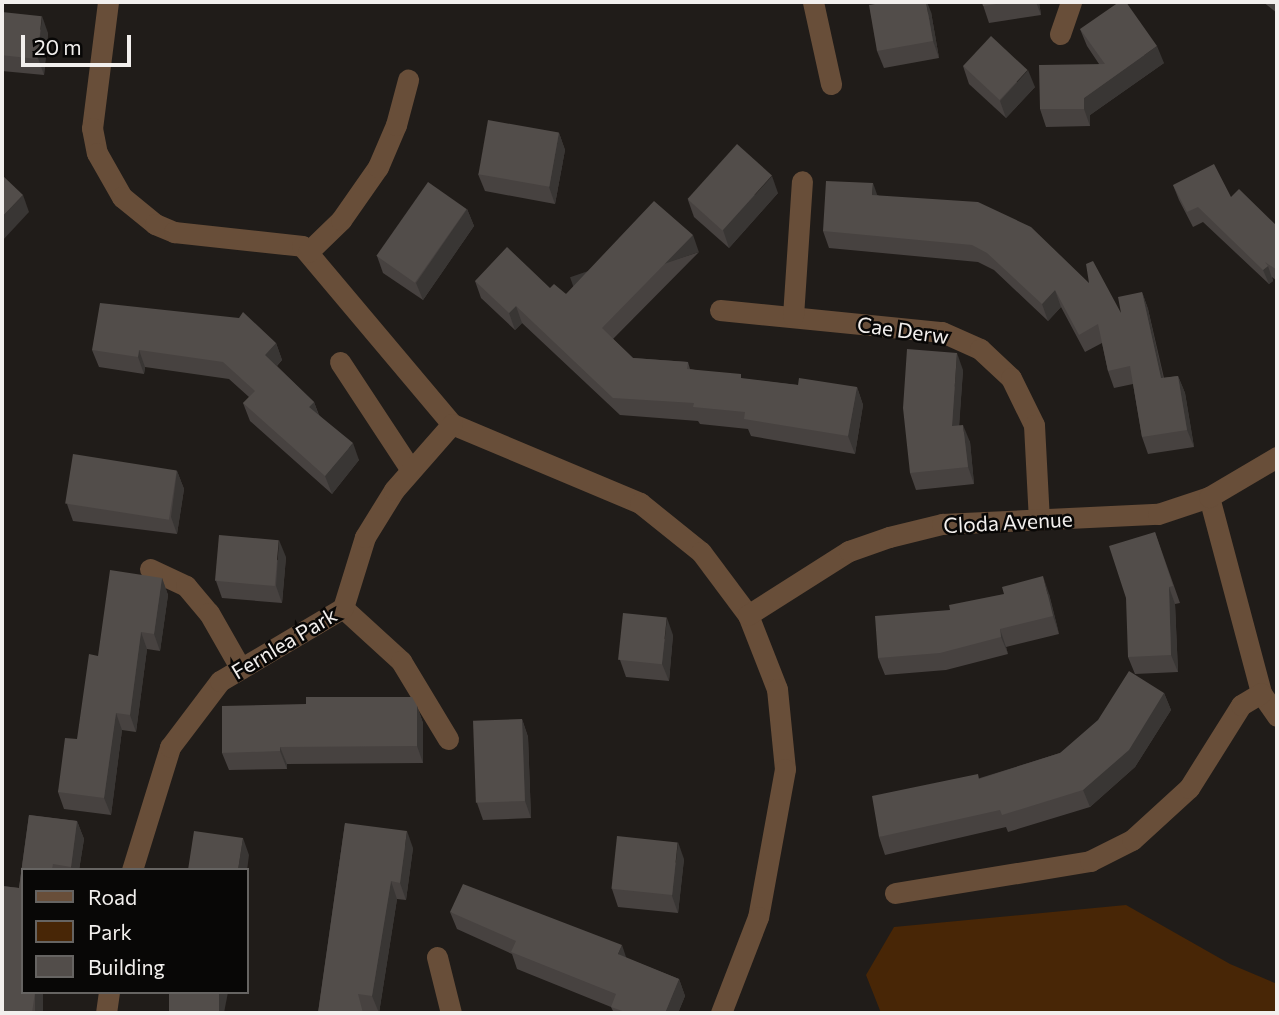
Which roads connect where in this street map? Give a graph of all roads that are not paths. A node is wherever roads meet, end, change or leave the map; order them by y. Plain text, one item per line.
1 (107, 2) edge
2 (813, 2) edge
3 (1071, 2) edge
4 (1060, 34) dead end
5 (408, 80) dead end
6 (831, 84) dead end
7 (802, 181) dead end
8 (308, 252) junction
9 (720, 310) dead end
10 (793, 316) junction
11 (341, 362) dead end
12 (452, 424) junction
13 (1277, 457) edge
14 (411, 470) junction
15 (1209, 497) junction
16 (1039, 519) junction
17 (150, 569) dead end
18 (343, 608) junction
19 (748, 615) junction
20 (241, 669) junction
21 (1261, 693) junction
22 (1277, 716) edge
23 (448, 739) dead end
24 (133, 868) edge
25 (895, 893) dead end
26 (437, 957) dead end
27 (109, 994) edge
28 (106, 1013) edge
29 (451, 1013) edge
30 (721, 1013) edge

1 - 8 street
2 - 6 street
3 - 4 street
5 - 8 street
7 - 10 street
8 - 12 street
9 - 10 street, Cae Derw
10 - 16 street, Cae Derw
11 - 14 street
12 - 14 street, Fernlea Park
12 - 19 street
13 - 15 street, Cloda Avenue
14 - 18 street, Fernlea Park
15 - 16 street, Cloda Avenue
15 - 21 street
16 - 19 street, Cloda Avenue
17 - 20 street
18 - 20 street, Fernlea Park
18 - 23 street
19 - 30 street
20 - 24 street, Fernlea Park
21 - 22 street
21 - 25 street
26 - 29 street
27 - 28 street

